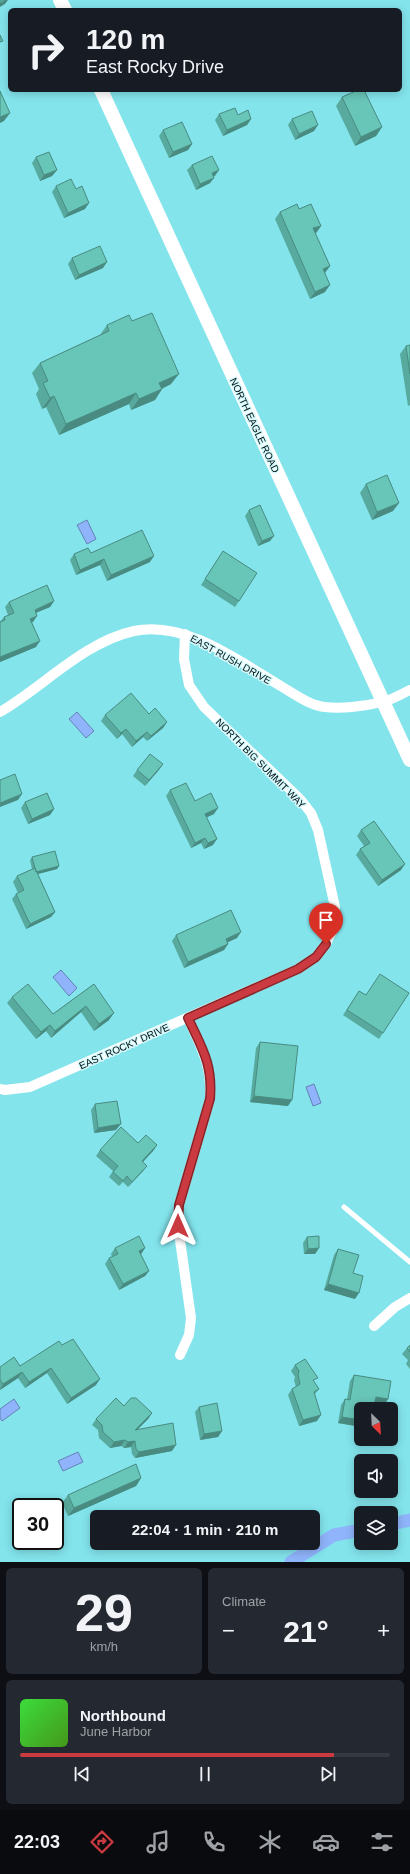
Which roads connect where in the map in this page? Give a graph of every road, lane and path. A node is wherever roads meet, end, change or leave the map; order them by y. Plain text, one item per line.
1 (102, 92) edge
2 (185, 634) junction
3 (410, 690) edge
4 (383, 702) junction
5 (0, 712) edge
6 (410, 760) edge
7 (326, 944) joint
8 (188, 1018) junction
9 (0, 1088) edge
10 (344, 1208) dead end
11 (410, 1262) edge
12 (410, 1298) edge
13 (374, 1326) dead end
14 (180, 1355) dead end

1 - 4 main road, NORTH EAGLE ROAD
2 - 4 street, EAST RUSH DRIVE
2 - 5 street, EAST RUSH DRIVE
2 - 7 street, NORTH BIG SUMMIT WAY
3 - 4 street, EAST RUSH DRIVE
4 - 6 main road, NORTH EAGLE ROAD
7 - 8 street, EAST ROCKY DRIVE
8 - 9 street, EAST ROCKY DRIVE
8 - 14 street
10 - 11 lane
12 - 13 street

